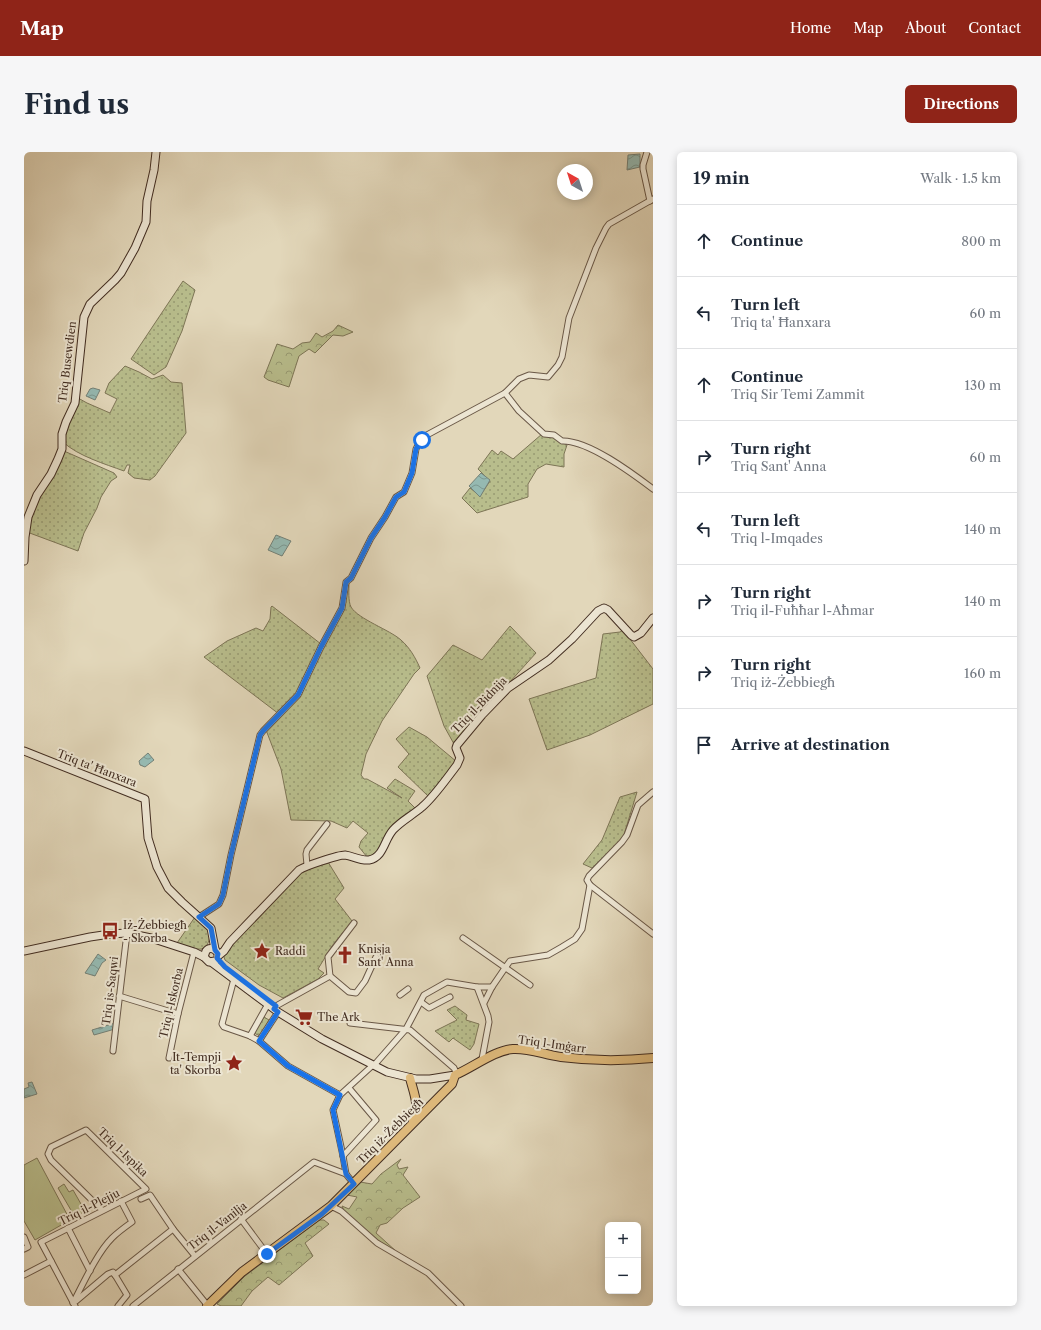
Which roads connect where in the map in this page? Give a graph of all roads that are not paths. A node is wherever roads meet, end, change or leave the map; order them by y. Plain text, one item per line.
1 (156, 152) edge
2 (647, 152) edge
3 (651, 200) edge
4 (505, 393) junction
5 (653, 489) edge
6 (24, 561) edge
7 (653, 618) edge
8 (24, 751) edge
9 (653, 792) edge
10 (328, 824) dead end
11 (308, 865) junction
12 (590, 885) junction
13 (199, 917) junction
14 (354, 923) dead end
15 (127, 933) junction
16 (653, 934) edge
17 (463, 938) dead end
18 (24, 951) edge
19 (194, 952) junction
20 (212, 954) junction
21 (376, 957) dead end
22 (505, 968) junction
23 (330, 976) junction
24 (234, 979) junction
25 (530, 985) dead end
26 (492, 986) junction
27 (477, 987) junction
28 (408, 988) dead end
29 (400, 995) dead end
30 (119, 996) junction
31 (450, 997) dead end
32 (421, 1002) junction
33 (484, 1003) junction
34 (268, 1004) junction
35 (276, 1009) junction
36 (178, 1014) junction
37 (350, 1024) dead end
38 (406, 1029) junction
39 (250, 1036) junction
40 (259, 1041) junction
41 (113, 1051) dead end
42 (653, 1054) edge
43 (169, 1058) dead end
44 (482, 1058) junction
45 (653, 1058) edge
46 (374, 1064) junction
47 (455, 1074) junction
48 (410, 1078) junction
49 (349, 1088) junction
50 (340, 1095) junction
51 (417, 1104) junction
52 (428, 1108) junction
53 (412, 1123) junction
54 (343, 1156) junction
55 (346, 1174) junction
56 (354, 1184) junction
57 (146, 1189) joint
58 (141, 1199) dead end
59 (121, 1201) junction
60 (331, 1206) junction
61 (102, 1210) junction
62 (241, 1219) junction
63 (68, 1228) junction
64 (173, 1229) junction
65 (24, 1237) edge
66 (26, 1248) edge
67 (267, 1254) junction
68 (195, 1256) junction
69 (51, 1261) junction
70 (178, 1270) junction
71 (90, 1271) junction
72 (24, 1275) edge
73 (115, 1275) junction
74 (74, 1304) edge
75 (118, 1306) edge
76 (133, 1306) edge
77 (208, 1306) edge
78 (461, 1306) edge

1 - 6 street, Triq Busewdien
2 - 3 street
3 - 4 street
4 - 5 street
4 - 13 street
7 - 11 street, Triq il-Bidnija
8 - 13 street, Triq ta' Ħanxara
9 - 12 street
10 - 11 street
11 - 20 street, Triq il-Bidnija
12 - 16 street
12 - 22 street
13 - 20 street, Triq ta' Ħanxara
14 - 23 street
15 - 18 street
15 - 19 street
15 - 30 street, Triq is-Saqwi
17 - 22 street
19 - 20 street
19 - 36 street, Triq l-Iskorba
20 - 24 street
20 - 35 street
21 - 23 street
22 - 25 street
22 - 26 street
23 - 35 street
24 - 34 street
24 - 39 street
26 - 27 street
26 - 33 street
27 - 32 street
27 - 33 street
28 - 29 street
30 - 36 street
30 - 41 street, Triq is-Saqwi
31 - 32 street
32 - 38 street
33 - 44 street
34 - 35 street
34 - 39 street
35 - 40 street
35 - 46 street
36 - 43 street, Triq l-Iskorba
37 - 38 street
38 - 46 street
38 - 47 street
39 - 40 street
40 - 50 street
42 - 44 main road, Triq l-Imġarr
44 - 47 main road, Triq l-Imġarr
45 - 47 main road, Triq l-Imġarr
46 - 47 street
46 - 48 street
46 - 49 street
47 - 48 street
47 - 52 main road, Triq iż-Żebbiegħ
48 - 51 main road
49 - 50 street
49 - 54 street
50 - 54 street
51 - 52 main road
51 - 53 main road
52 - 53 main road, Triq iż-Żebbiegħ
53 - 56 main road, Triq iż-Żebbiegħ
54 - 55 street
55 - 56 street
55 - 62 street, Triq il-Vanilja
56 - 60 main road, Triq iż-Żebbiegħ
57 - 59 street, Triq il-Plejju
57 - 61 street, Triq l-Ispika
58 - 64 street
59 - 61 street, Triq il-Plejju
59 - 71 street
60 - 67 main road, Triq iż-Żebbiegħ
60 - 78 street
61 - 63 street, Triq il-Plejju
62 - 67 street
62 - 68 street, Triq il-Vanilja
63 - 69 street, Triq il-Plejju
63 - 71 street
64 - 68 street
64 - 73 street
65 - 66 street
67 - 77 main road, Triq iż-Żebbiegħ
68 - 70 street, Triq il-Vanilja
69 - 72 street
69 - 74 street
70 - 76 street, Triq il-Vanilja
70 - 77 street
71 - 74 street
73 - 74 street
73 - 75 street

